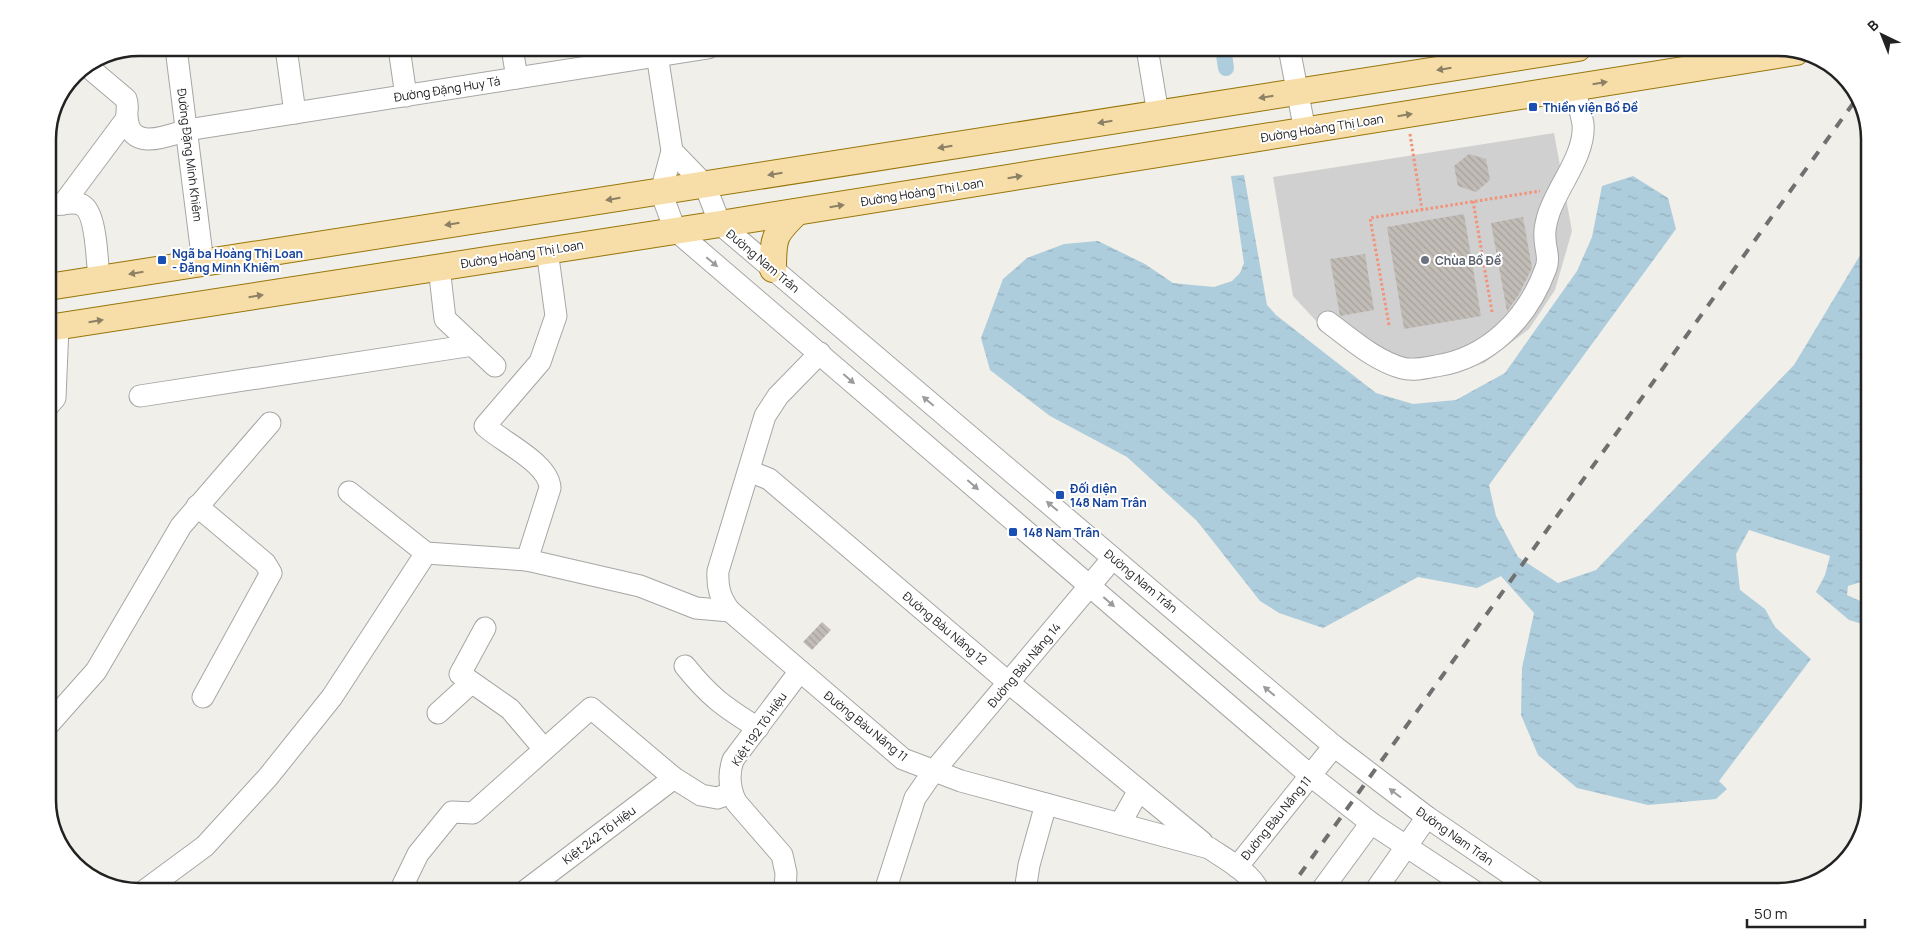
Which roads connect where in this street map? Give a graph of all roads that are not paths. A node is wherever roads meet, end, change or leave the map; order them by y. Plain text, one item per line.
1 (177, 56) edge
2 (287, 56) edge
3 (400, 56) edge
4 (513, 56) edge
5 (634, 56) edge
6 (657, 56) edge
7 (1148, 56) edge
8 (1290, 56) edge
9 (1527, 56) edge
10 (1771, 56) edge
11 (92, 71) edge
12 (516, 78) junction
13 (1574, 87) junction
14 (1297, 92) junction
15 (406, 96) junction
16 (295, 113) junction
17 (1158, 114) junction
18 (127, 118) junction
19 (187, 130) junction
20 (1305, 130) junction
21 (672, 151) junction
22 (705, 185) junction
23 (661, 192) junction
24 (56, 204) edge
25 (56, 205) edge
26 (797, 212) junction
27 (720, 224) junction
28 (675, 230) junction
29 (546, 250) junction
30 (203, 263) junction
31 (439, 267) junction
32 (773, 270) junction
33 (100, 279) junction
34 (56, 286) edge
35 (1328, 322) dead end
36 (56, 327) edge
37 (473, 345) junction
38 (820, 353) junction
39 (495, 366) dead end
40 (140, 396) dead end
41 (270, 423) dead end
42 (749, 471) junction
43 (350, 492) dead end
44 (197, 506) junction
45 (426, 553) junction
46 (1113, 558) junction
47 (527, 560) junction
48 (1090, 585) junction
49 (730, 611) junction
50 (486, 628) dead end
51 (685, 666) dead end
52 (800, 671) junction
53 (471, 683) junction
54 (1009, 683) junction
55 (203, 697) dead end
56 (438, 713) dead end
57 (56, 716) edge
58 (758, 728) junction
59 (1334, 746) junction
60 (544, 748) junction
61 (933, 772) junction
62 (1311, 776) junction
63 (674, 778) junction
64 (1139, 790) junction
65 (732, 793) junction
66 (1046, 804) junction
67 (1427, 817) junction
68 (1371, 823) junction
69 (1120, 824) junction
70 (1407, 846) junction
71 (1209, 848) junction
72 (1237, 867) junction
73 (156, 883) edge
74 (404, 883) edge
75 (536, 883) edge
76 (785, 883) edge
77 (888, 883) edge
78 (1026, 883) edge
79 (1255, 883) edge
80 (1328, 883) edge
81 (1381, 883) edge
82 (1461, 883) edge
83 (1523, 883) edge

1 - 19 street, Đường Đặng Minh Khiêm
2 - 16 street
3 - 15 street
4 - 12 street
5 - 12 street, Đường Đặng Huy Tá
6 - 21 street
7 - 17 street
8 - 14 street
9 -> 14 main road
13 -> 10 main road, Đường Hoàng Thị Loan
11 - 18 street
12 - 15 street, Đường Đặng Huy Tá
20 -> 13 main road, Đường Hoàng Thị Loan
13 - 35 street
14 -> 17 main road
14 - 20 street
15 - 16 street, Đường Đặng Huy Tá
16 - 19 street, Đường Đặng Huy Tá
17 -> 22 main road
18 - 19 street, Đường Đặng Huy Tá
18 - 24 street
19 - 30 street, Đường Đặng Minh Khiêm
26 -> 20 main road, Đường Hoàng Thị Loan
21 - 22 street, Đường Nam Trân
21 - 23 street
22 - 23 main road
22 - 27 street, Đường Nam Trân
23 - 28 street
23 -> 30 main road
25 - 33 street
26 - 27 main road, Đường Hoàng Thị Loan
26 - 32 main road
27 - 28 main road, Đường Hoàng Thị Loan
27 - 32 street, Đường Nam Trân
28 - 29 main road, Đường Hoàng Thị Loan
28 -> 38 street
29 - 31 main road, Đường Hoàng Thị Loan
29 - 47 street
30 -> 33 main road
36 -> 31 main road, Đường Hoàng Thị Loan
31 - 37 street
46 -> 32 street, Đường Nam Trân
33 - 34 main road
37 - 39 street
37 - 40 street
38 - 42 street, Đường Bàu Năng 11
38 -> 48 street
41 - 44 street
42 - 49 street, Đường Bàu Năng 11
42 - 54 street, Đường Bàu Năng 12
43 - 45 street
44 - 55 street
44 - 57 street
45 - 47 street
45 - 73 street
46 - 48 street, Đường Bàu Năng 14
59 -> 46 street, Đường Nam Trân
47 - 49 street
48 - 54 street, Đường Bàu Năng 14
48 -> 62 street
49 - 52 street, Đường Bàu Năng 11
50 - 53 street
51 - 58 street
52 - 58 street, Kiệt 192 Tô Hiệu
52 - 61 street, Đường Bàu Năng 11
53 - 56 street
53 - 60 street
54 - 61 street, Đường Bàu Năng 14
54 - 64 street, Đường Bàu Năng 12
58 - 65 street, Kiệt 192 Tô Hiệu
59 - 62 street, Đường Bàu Năng 11
67 -> 59 street, Đường Nam Trân
60 - 63 street
60 - 74 street
61 - 66 street, Đường Bàu Năng 11
61 - 77 street, Đường Bàu Năng 14
62 - 68 street
62 - 72 street, Đường Bàu Năng 11
63 - 65 street
63 - 75 street, Kiệt 242 Tô Hiệu
64 - 69 street
64 - 71 street, Đường Bàu Năng 12
65 - 76 street
66 - 69 street, Đường Bàu Năng 11
66 - 78 street
67 - 70 street
67 - 83 street, Đường Nam Trân
68 - 70 street
68 - 80 street
69 - 71 street, Đường Bàu Năng 11
70 - 81 street
70 - 82 street
71 - 72 street, Đường Bàu Năng 11
72 - 79 street

